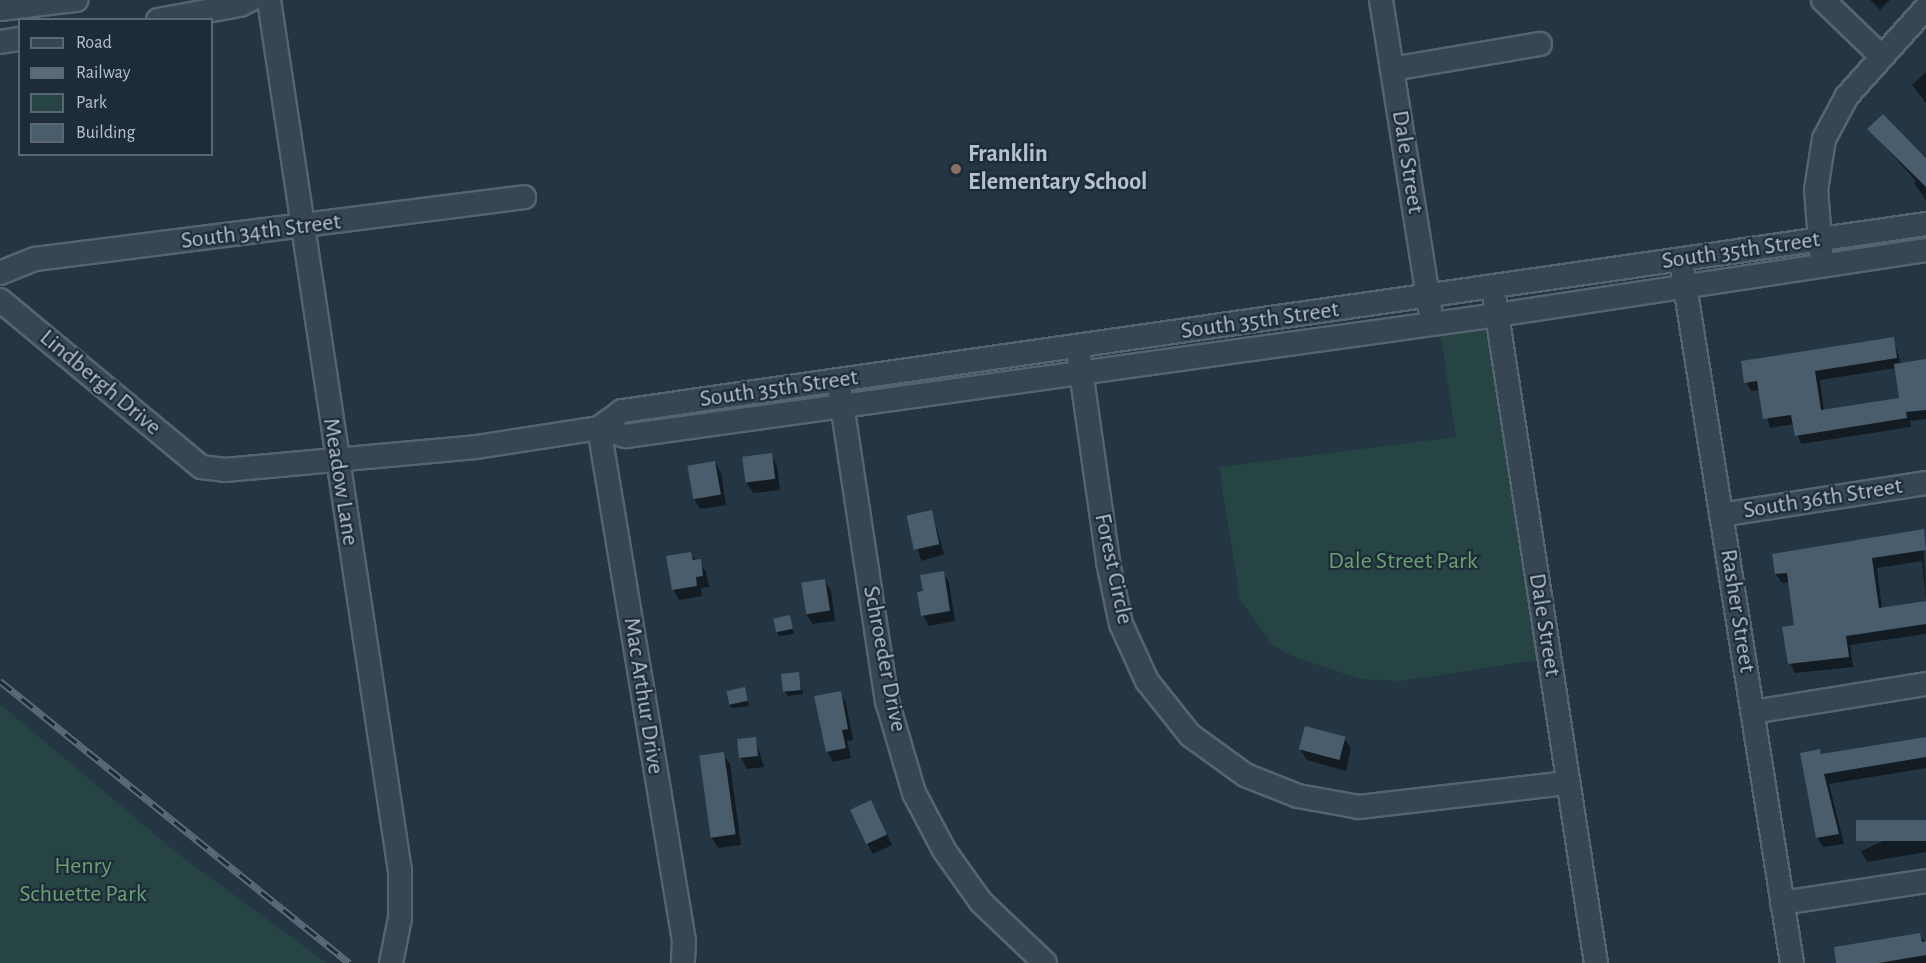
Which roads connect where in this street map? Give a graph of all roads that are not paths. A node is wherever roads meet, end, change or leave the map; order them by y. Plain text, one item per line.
1 (76, 0) edge
2 (250, 0) edge
3 (268, 0) edge
4 (1381, 0) edge
5 (1822, 0) edge
6 (1926, 8) edge
7 (0, 9) edge
8 (169, 18) edge
9 (18, 39) edge
10 (0, 42) edge
11 (1540, 44) dead end
12 (1881, 56) junction
13 (1392, 69) junction
14 (524, 197) dead end
15 (1926, 224) edge
16 (302, 228) junction
17 (1820, 240) junction
18 (1926, 250) edge
19 (1682, 260) junction
20 (1822, 266) junction
21 (0, 273) edge
22 (1684, 286) junction
23 (1493, 287) junction
24 (1428, 297) junction
25 (0, 300) edge
26 (1497, 315) junction
27 (1432, 324) junction
28 (1077, 347) junction
29 (1081, 373) junction
30 (838, 381) junction
31 (843, 406) junction
32 (599, 428) junction
33 (337, 460) junction
34 (201, 467) joint
35 (1926, 483) edge
36 (1721, 515) junction
37 (1926, 684) edge
38 (1753, 712) junction
39 (1569, 783) junction
40 (1926, 881) edge
41 (1782, 903) junction
42 (675, 962) edge
43 (391, 963) edge
44 (1045, 963) edge
45 (1596, 963) edge
46 (1792, 963) edge

1 - 7 street
2 - 8 street
3 - 16 street, Meadow Lane
4 - 13 street, Dale Street
5 - 12 street
6 - 12 street
9 - 10 street
11 - 13 street
12 - 17 street
13 - 24 street, Dale Street
14 - 16 street, South 34th Street
15 - 17 street, South 35th Street
16 - 21 street, South 34th Street
16 - 33 street, Meadow Lane
17 - 19 street, South 35th Street
17 - 20 street
18 - 20 street, South 35th Street
19 - 22 street, Rasher Street
19 - 23 street, South 35th Street
20 - 22 street, South 35th Street
22 - 26 street, South 35th Street
22 - 36 street, Rasher Street
23 - 24 street, South 35th Street
23 - 26 street, Dale Street
24 - 27 street, Dale Street
24 - 28 street, South 35th Street
25 - 34 street, Lindbergh Drive
26 - 27 street, South 35th Street
26 - 39 street, Dale Street
27 - 29 street, South 35th Street
28 - 29 street, Forest Circle
28 - 30 street, South 35th Street
29 - 31 street, South 35th Street
29 - 39 street, Forest Circle
30 - 31 street, Schroeder Drive
30 - 32 street, South 35th Street
31 - 32 street, South 35th Street
31 - 44 street, Schroeder Drive
32 - 33 street, South 35th Street
32 - 42 street, Mac Arthur Drive
33 - 34 street, South 35th Street
33 - 43 street, Meadow Lane
35 - 36 street, South 36th Street
36 - 38 street, Rasher Street
37 - 38 street
38 - 41 street, Rasher Street
39 - 45 street, Dale Street
40 - 41 street
41 - 46 street, Rasher Street

